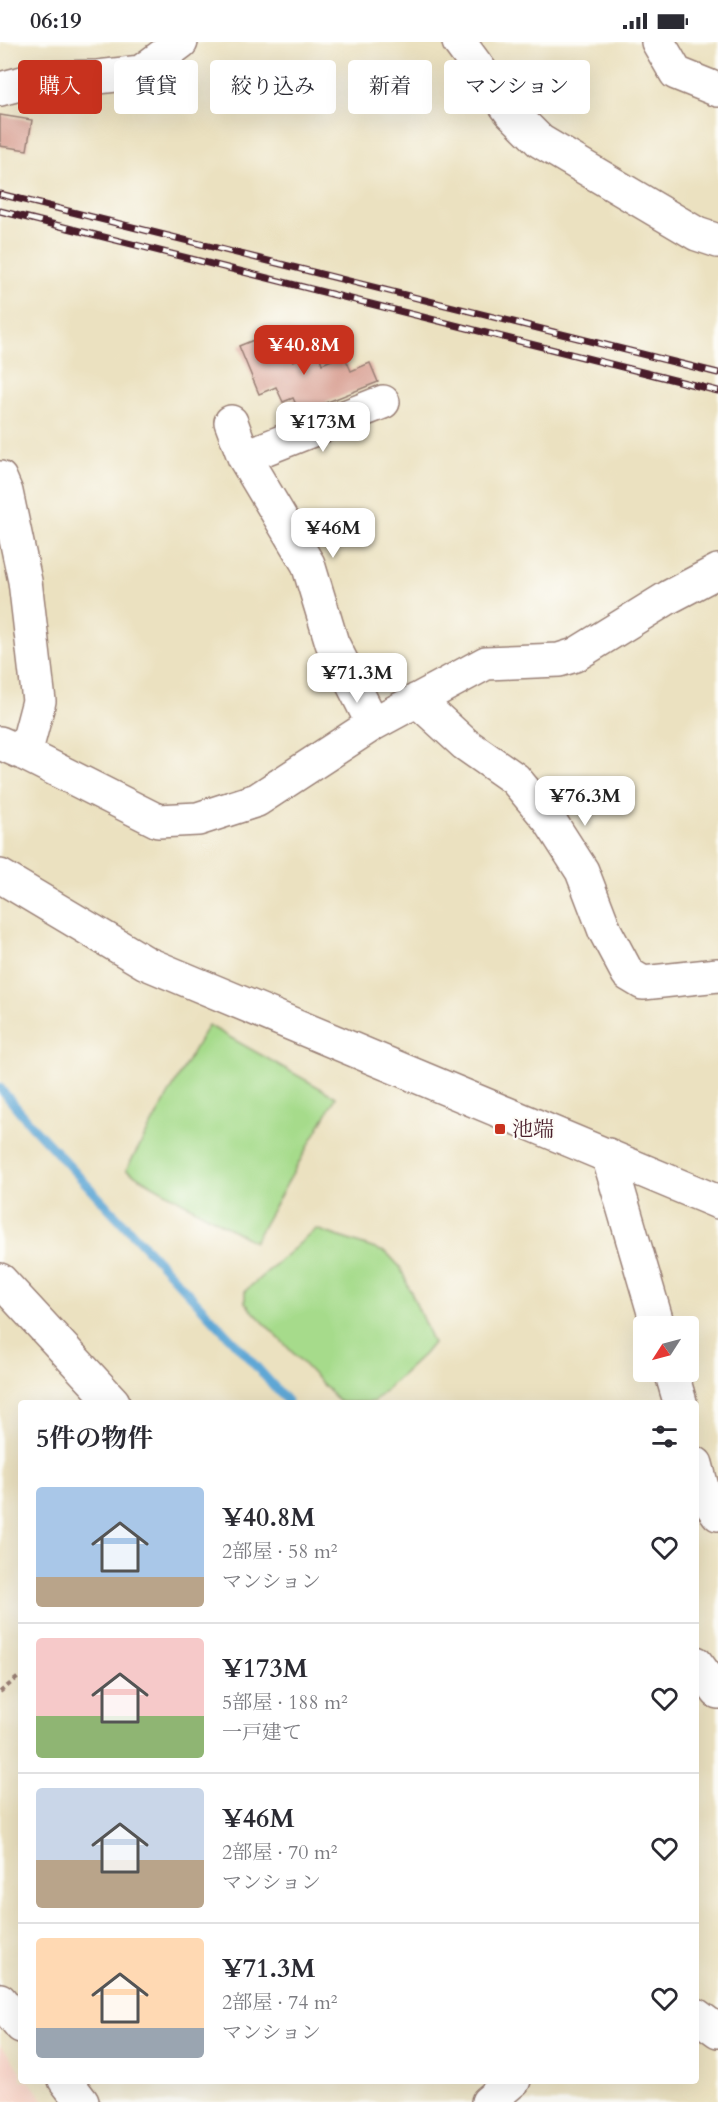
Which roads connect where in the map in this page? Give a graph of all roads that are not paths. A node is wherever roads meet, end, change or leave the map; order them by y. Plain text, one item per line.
1 (181, 42) edge
2 (459, 42) edge
3 (658, 42) edge
4 (0, 89) edge
5 (718, 90) edge
6 (718, 242) edge
7 (383, 402) dead end
8 (231, 422) dead end
9 (244, 457) junction
10 (0, 478) edge
11 (718, 571) edge
12 (417, 700) junction
13 (373, 724) junction
14 (12, 748) edge
15 (0, 876) edge
16 (718, 975) edge
17 (608, 1155) junction
18 (718, 1202) edge
19 (0, 1280) edge
20 (655, 1316) edge
21 (674, 1382) edge
22 (111, 1400) edge
23 (679, 1400) edge
24 (699, 1476) edge
25 (706, 1503) edge
26 (699, 1667) edge
27 (718, 1692) edge
28 (0, 2000) edge
29 (699, 2017) edge
30 (18, 2022) edge
31 (718, 2031) edge
32 (68, 2084) edge
33 (509, 2084) edge
34 (82, 2102) edge
35 (488, 2102) edge

1 - 4 street
2 - 6 street
3 - 5 street
7 - 9 street
8 - 9 street
9 - 13 street
10 - 14 street
11 - 12 street
12 - 13 street
12 - 16 street
13 - 14 street
15 - 17 street
17 - 18 street
17 - 20 street
19 - 22 street
21 - 23 street
24 - 25 street
26 - 27 street
28 - 30 street
29 - 31 street
32 - 34 street
33 - 35 street

